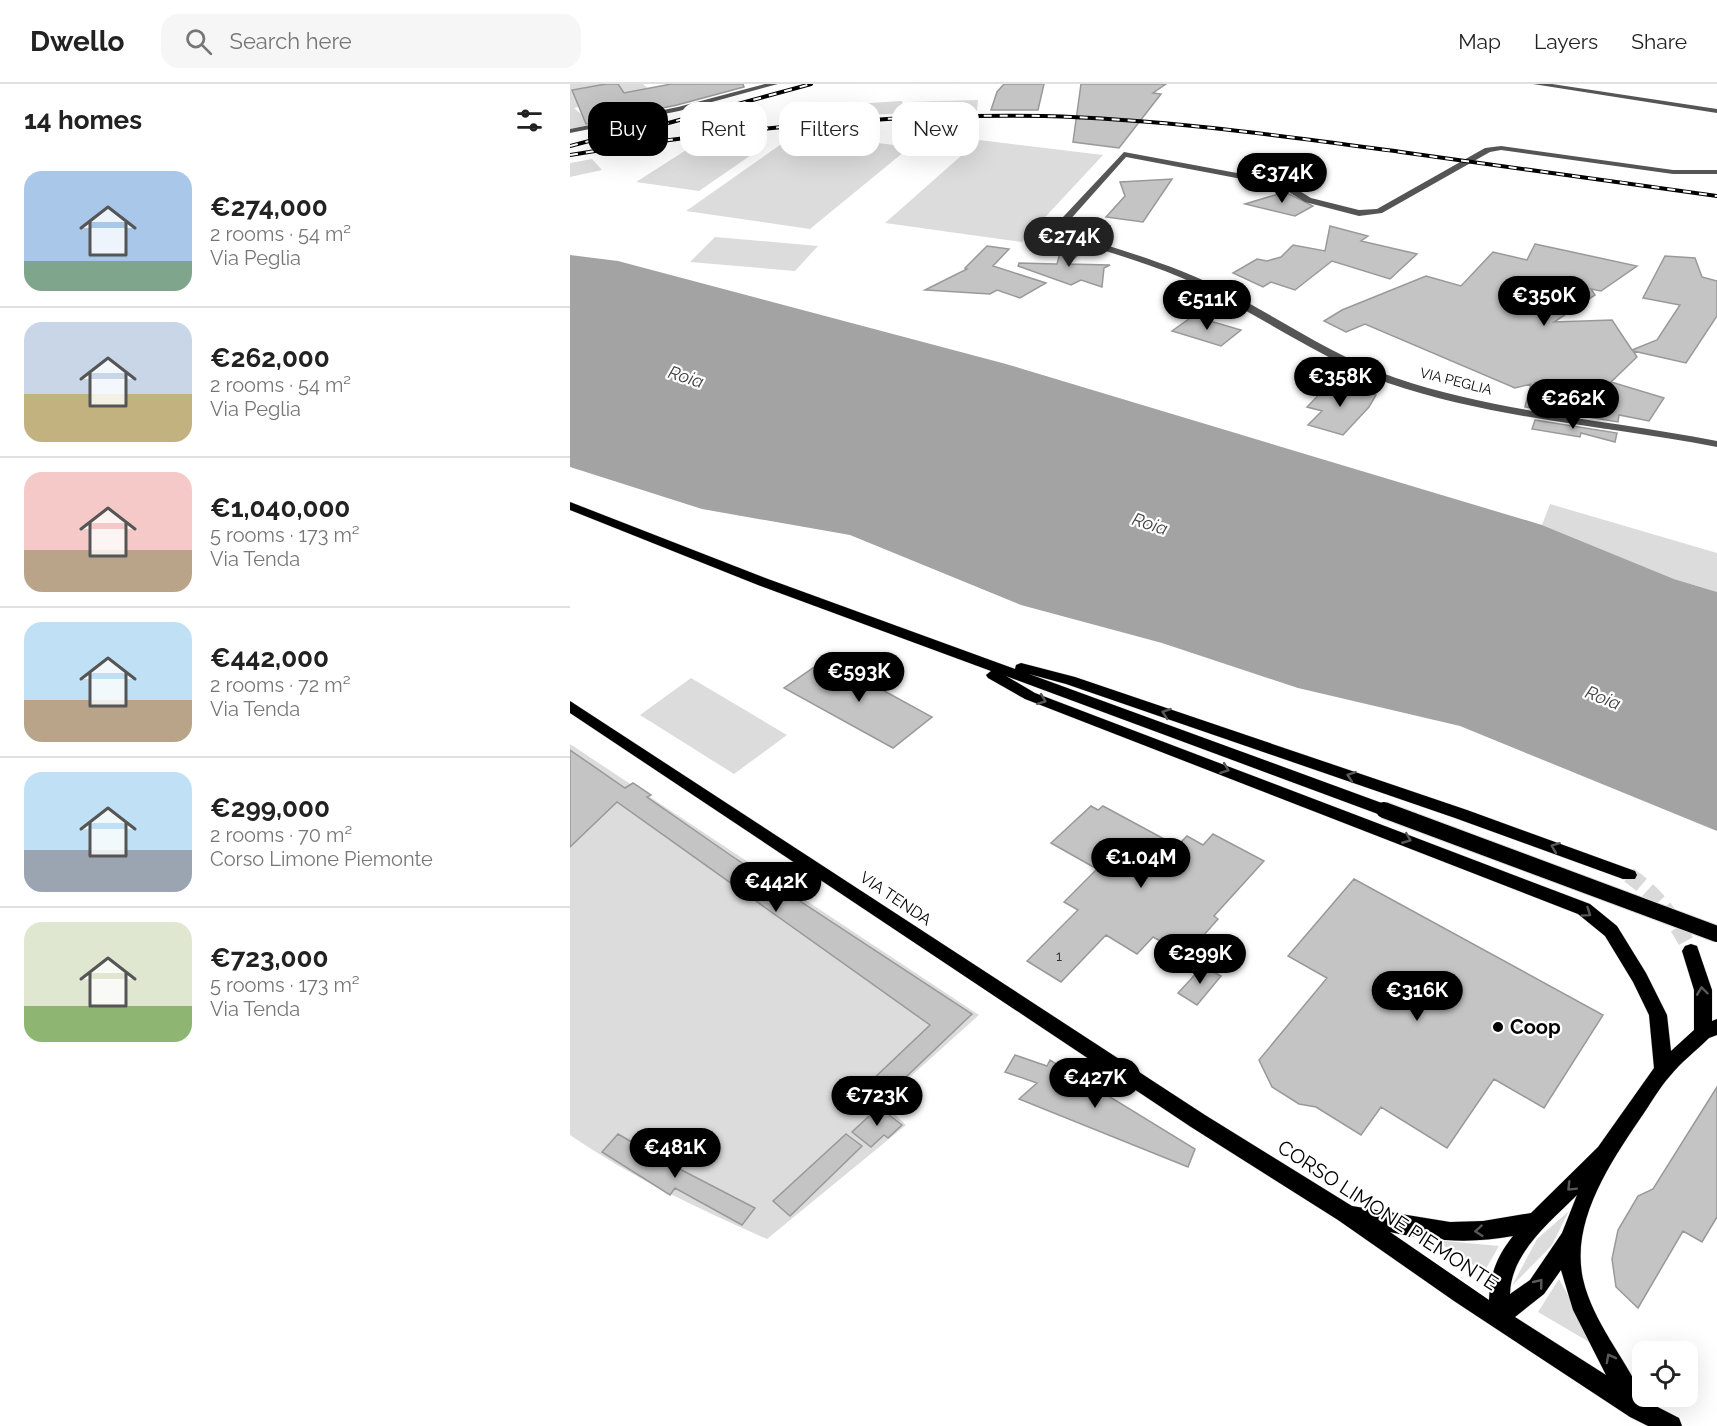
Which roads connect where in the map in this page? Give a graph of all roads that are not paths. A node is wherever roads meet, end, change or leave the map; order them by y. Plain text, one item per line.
1 (774, 84) edge
2 (1537, 84) edge
3 (1717, 111) edge
4 (570, 131) edge
5 (1717, 172) edge
6 (1717, 444) edge
7 (570, 506) edge
8 (954, 653) junction
9 (570, 706) edge
10 (1629, 875) tunnel mouth
11 (1717, 934) edge
12 (1691, 951) tunnel mouth
13 (1710, 1030) edge
14 (1080, 1043) joint
15 (1663, 1070) junction
16 (1605, 1153) junction
17 (1345, 1213) junction
18 (1537, 1221) junction
19 (1570, 1239) junction
20 (1499, 1316) junction
21 (1638, 1409) junction
22 (1671, 1426) edge

1 - 4 street
2 - 3 street
5 - 6 street, VIA PEGLIA
7 - 8 main road
10 -> 8 main road
8 - 11 main road, bridge
8 -> 15 main road
9 - 14 main road, VIA TENDA
13 -> 12 main road
13 - 15 main road
14 - 17 main road, CORSO LIMONE PIEMONTE
15 - 16 main road
16 -> 18 main road
16 - 19 main road
18 -> 17 main road
17 - 20 main road, CORSO LIMONE PIEMONTE
18 - 20 main road
20 -> 19 main road
21 -> 19 main road
20 - 21 main road, CORSO LIMONE PIEMONTE
21 - 22 main road, CORSO LIMONE PIEMONTE

